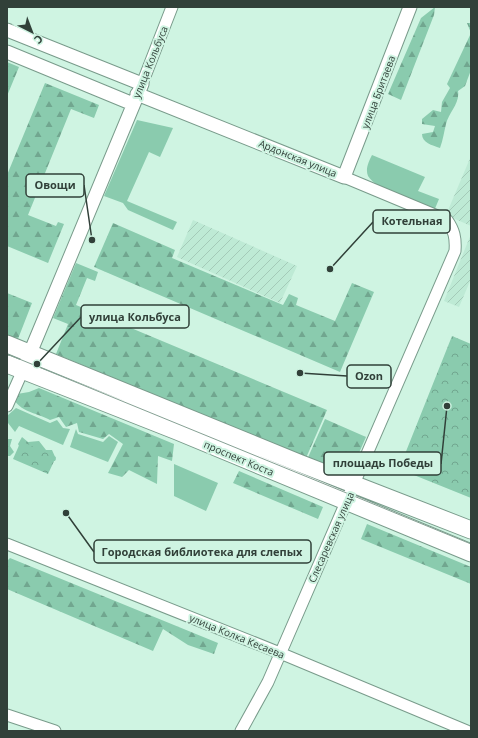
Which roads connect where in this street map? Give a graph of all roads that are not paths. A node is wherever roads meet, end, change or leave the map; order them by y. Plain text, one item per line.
1 (172, 7) edge
2 (410, 7) edge
3 (7, 30) edge
4 (7, 52) edge
5 (137, 94) junction
6 (344, 177) junction
7 (453, 229) joint
8 (7, 344) edge
9 (29, 353) junction
10 (7, 364) edge
11 (23, 370) junction
12 (7, 406) edge
13 (354, 484) junction
14 (346, 502) junction
15 (471, 530) edge
16 (7, 544) edge
17 (471, 553) edge
18 (280, 653) junction
19 (7, 715) edge
20 (55, 731) edge
21 (241, 731) edge
22 (467, 731) edge

1 - 5 street, улица Кольбуса
2 - 6 street, улица Бритаева
3 - 5 street, Ардонская улица
4 - 5 street, Ардонская улица
5 - 6 street, Ардонская улица
5 - 9 street, улица Кольбуса
6 - 7 street, Ардонская улица
7 - 13 street, Слесаревская улица
8 - 9 main road, проспект Коста
9 - 11 street, улица Кольбуса
9 - 13 main road, проспект Коста
10 - 11 main road, проспект Коста
11 - 12 street, улица Кольбуса
11 - 14 main road, проспект Коста
13 - 14 street, Слесаревская улица
13 - 15 main road, проспект Коста
14 - 17 main road, проспект Коста
14 - 18 street, Слесаревская улица
16 - 18 street, улица Колка Кесаева
18 - 21 street, Слесаревская улица
18 - 22 street, улица Колка Кесаева
19 - 20 street

